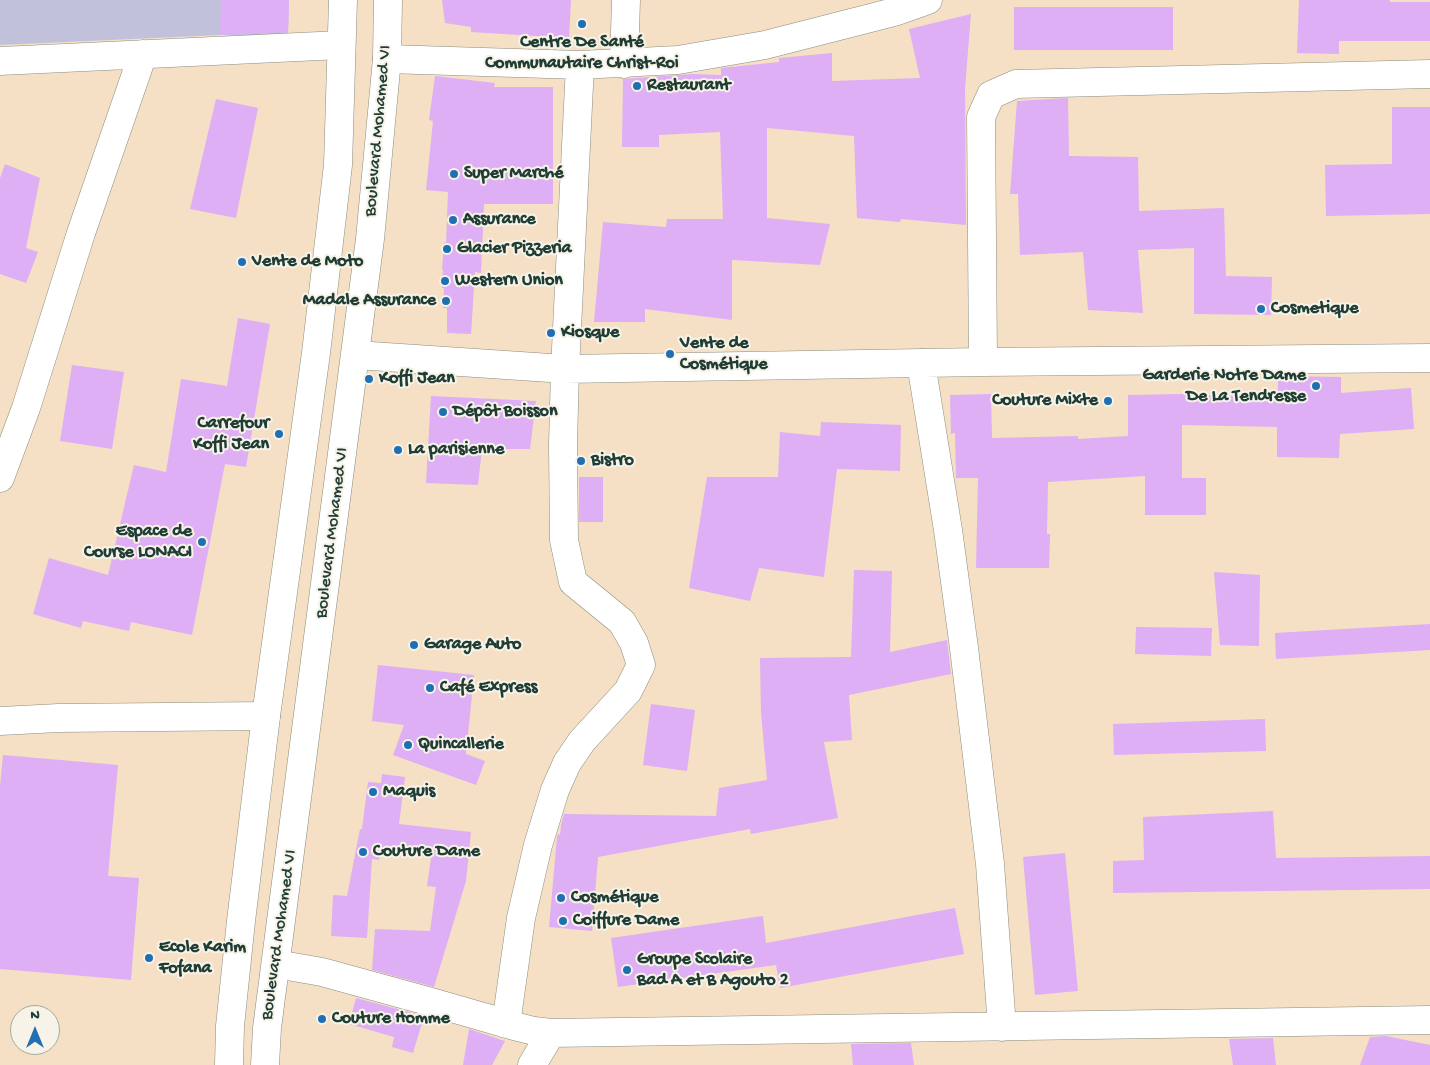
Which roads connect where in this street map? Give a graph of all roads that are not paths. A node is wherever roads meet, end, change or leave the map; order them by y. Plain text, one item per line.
1 (343, 0) edge
2 (388, 0) edge
3 (626, 0) edge
4 (928, 0) edge
5 (341, 45) junction
6 (143, 54) junction
7 (387, 59) junction
8 (0, 60) edge
9 (624, 64) junction
10 (580, 65) junction
11 (1430, 74) edge
12 (356, 355) junction
13 (1430, 358) edge
14 (982, 362) junction
15 (921, 363) junction
16 (564, 370) junction
17 (0, 478) edge
18 (266, 716) junction
19 (0, 721) edge
20 (276, 964) junction
21 (1430, 1020) edge
22 (506, 1024) junction
23 (1002, 1027) junction
24 (551, 1033) junction
25 (229, 1065) edge
26 (265, 1065) edge
27 (532, 1065) edge

1 - 5 street
2 - 7 street, Boulevard Mohamed VI
3 - 9 street
4 - 9 street
5 - 6 street
5 - 18 street
6 - 8 street
6 - 17 street
7 - 10 street
7 - 12 street, Boulevard Mohamed VI
9 - 10 street
10 - 16 street
11 - 14 street
12 - 16 street
12 - 20 street, Boulevard Mohamed VI
13 - 14 street
14 - 15 street
15 - 16 street
15 - 23 street
16 - 22 street
18 - 19 street
18 - 25 street
20 - 22 street
20 - 26 street, Boulevard Mohamed VI
21 - 23 street
22 - 24 street
23 - 24 street
24 - 27 street

